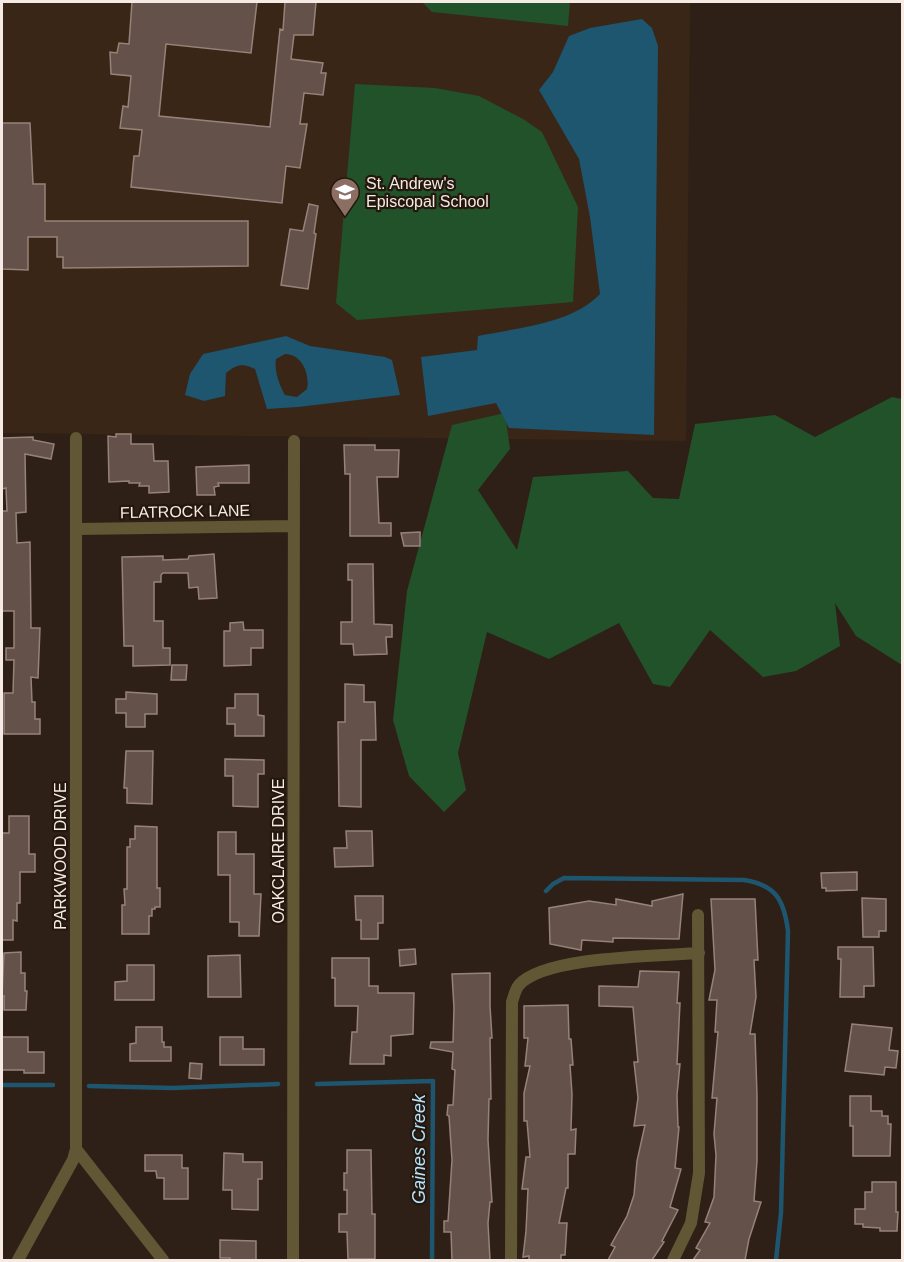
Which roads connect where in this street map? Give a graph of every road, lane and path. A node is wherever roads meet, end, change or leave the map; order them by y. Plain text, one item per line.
1 (76, 438) dead end
2 (294, 441) dead end
3 (294, 526) junction
4 (77, 529) junction
5 (698, 915) dead end
6 (699, 953) junction
7 (76, 1149) junction
8 (18, 1260) edge
9 (164, 1260) edge
10 (293, 1260) edge
11 (511, 1260) edge
12 (673, 1260) edge

1 - 4 street, PARKWOOD DRIVE
2 - 3 street, OAKCLAIRE DRIVE
3 - 4 street, FLATROCK LANE
3 - 10 street, OAKCLAIRE DRIVE
4 - 7 street, PARKWOOD DRIVE
5 - 6 street
6 - 11 street
6 - 12 street
7 - 8 street, PARKWOOD DRIVE
7 - 9 street

